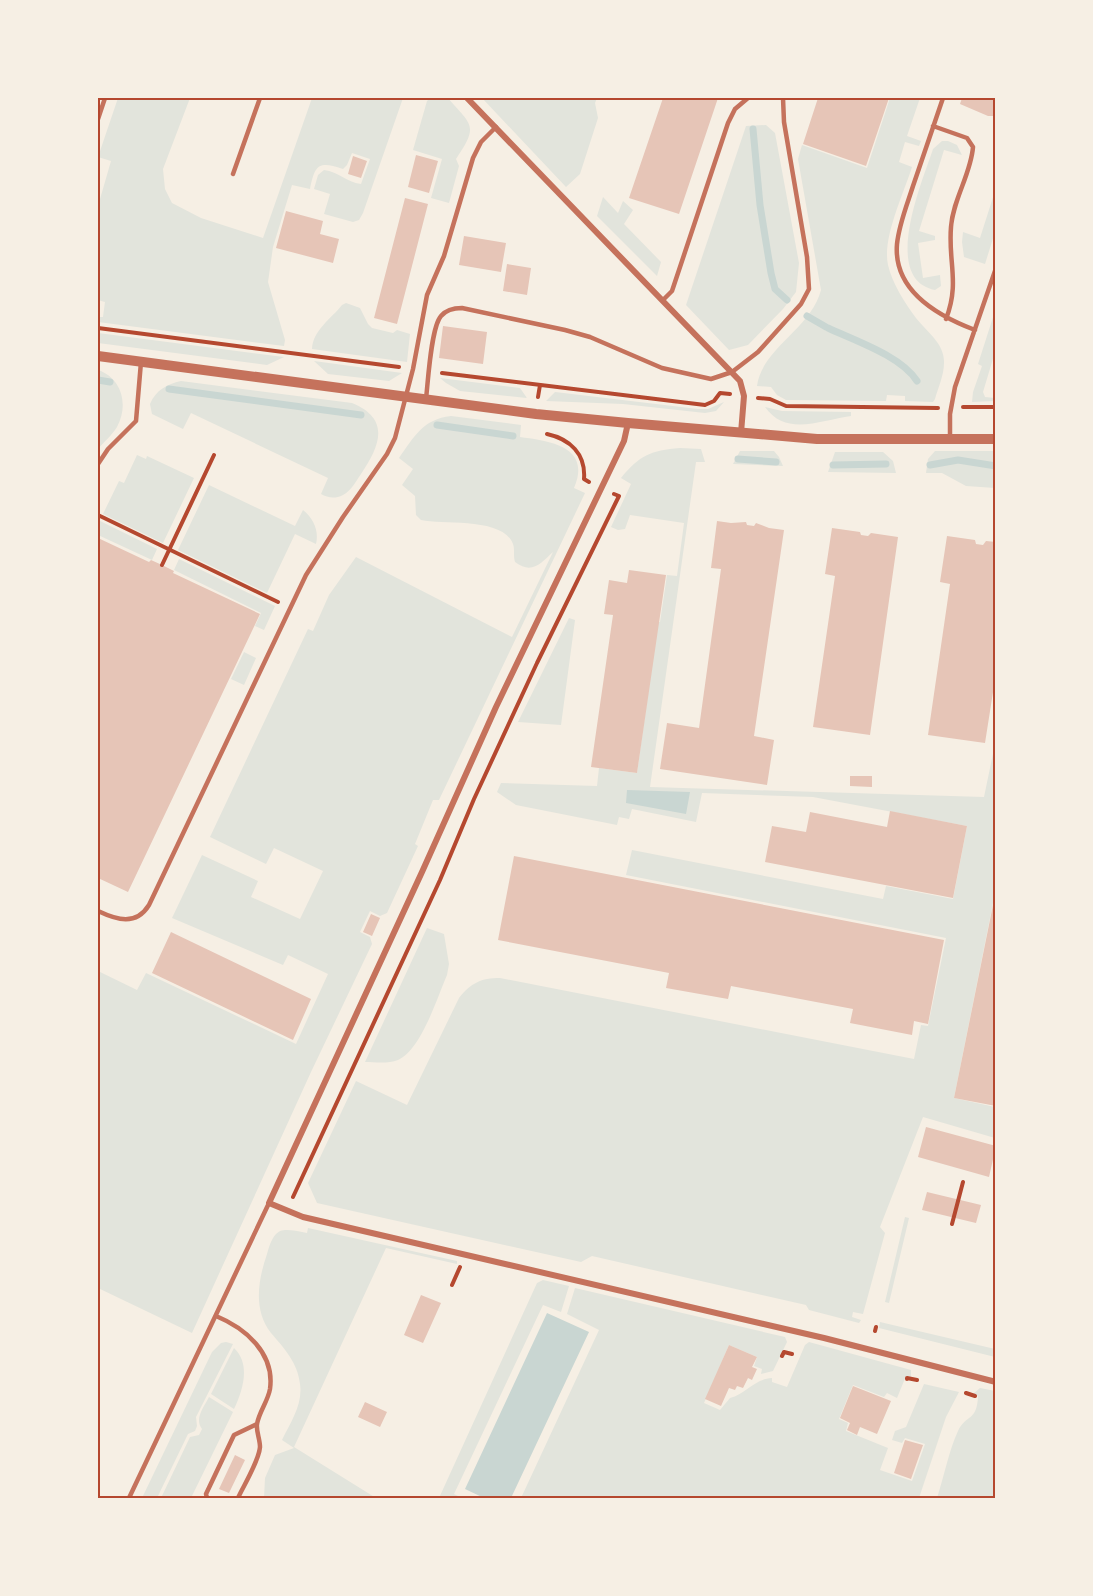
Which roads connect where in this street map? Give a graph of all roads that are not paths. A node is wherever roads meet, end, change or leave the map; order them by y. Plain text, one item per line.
1 (105, 98) edge
2 (260, 98) edge
3 (467, 98) edge
4 (748, 98) edge
5 (783, 98) edge
6 (943, 98) edge
7 (98, 118) edge
8 (933, 126) junction
9 (496, 127) junction
10 (233, 174) dead end
11 (996, 268) edge
12 (663, 300) junction
13 (946, 319) junction
14 (975, 330) junction
15 (98, 356) edge
16 (141, 362) junction
17 (732, 372) junction
18 (407, 397) junction
19 (426, 399) junction
20 (628, 423) junction
21 (741, 434) junction
22 (950, 439) junction
23 (996, 439) edge
24 (98, 464) edge
25 (98, 911) edge
26 (269, 1203) junction
27 (216, 1316) junction
28 (996, 1382) edge
29 (257, 1424) junction
30 (129, 1498) edge
31 (207, 1498) edge
32 (238, 1498) edge

1 - 7 lane
2 - 10 lane
3 - 9 street
4 - 12 lane
5 - 17 lane
6 - 8 lane
8 - 13 lane
8 - 13 lane
9 - 12 street
9 - 18 lane
11 - 14 lane
12 - 17 street
13 - 14 lane
14 - 22 lane
15 - 16 street
16 - 18 street
16 - 24 lane
17 - 19 lane
17 - 21 street
18 - 19 street
18 - 25 lane
19 - 20 street
20 - 21 street
20 - 26 street
21 - 22 street
22 - 23 street
26 - 27 lane
26 - 28 street
27 - 29 lane
27 - 30 lane
29 - 31 lane
29 - 32 lane

